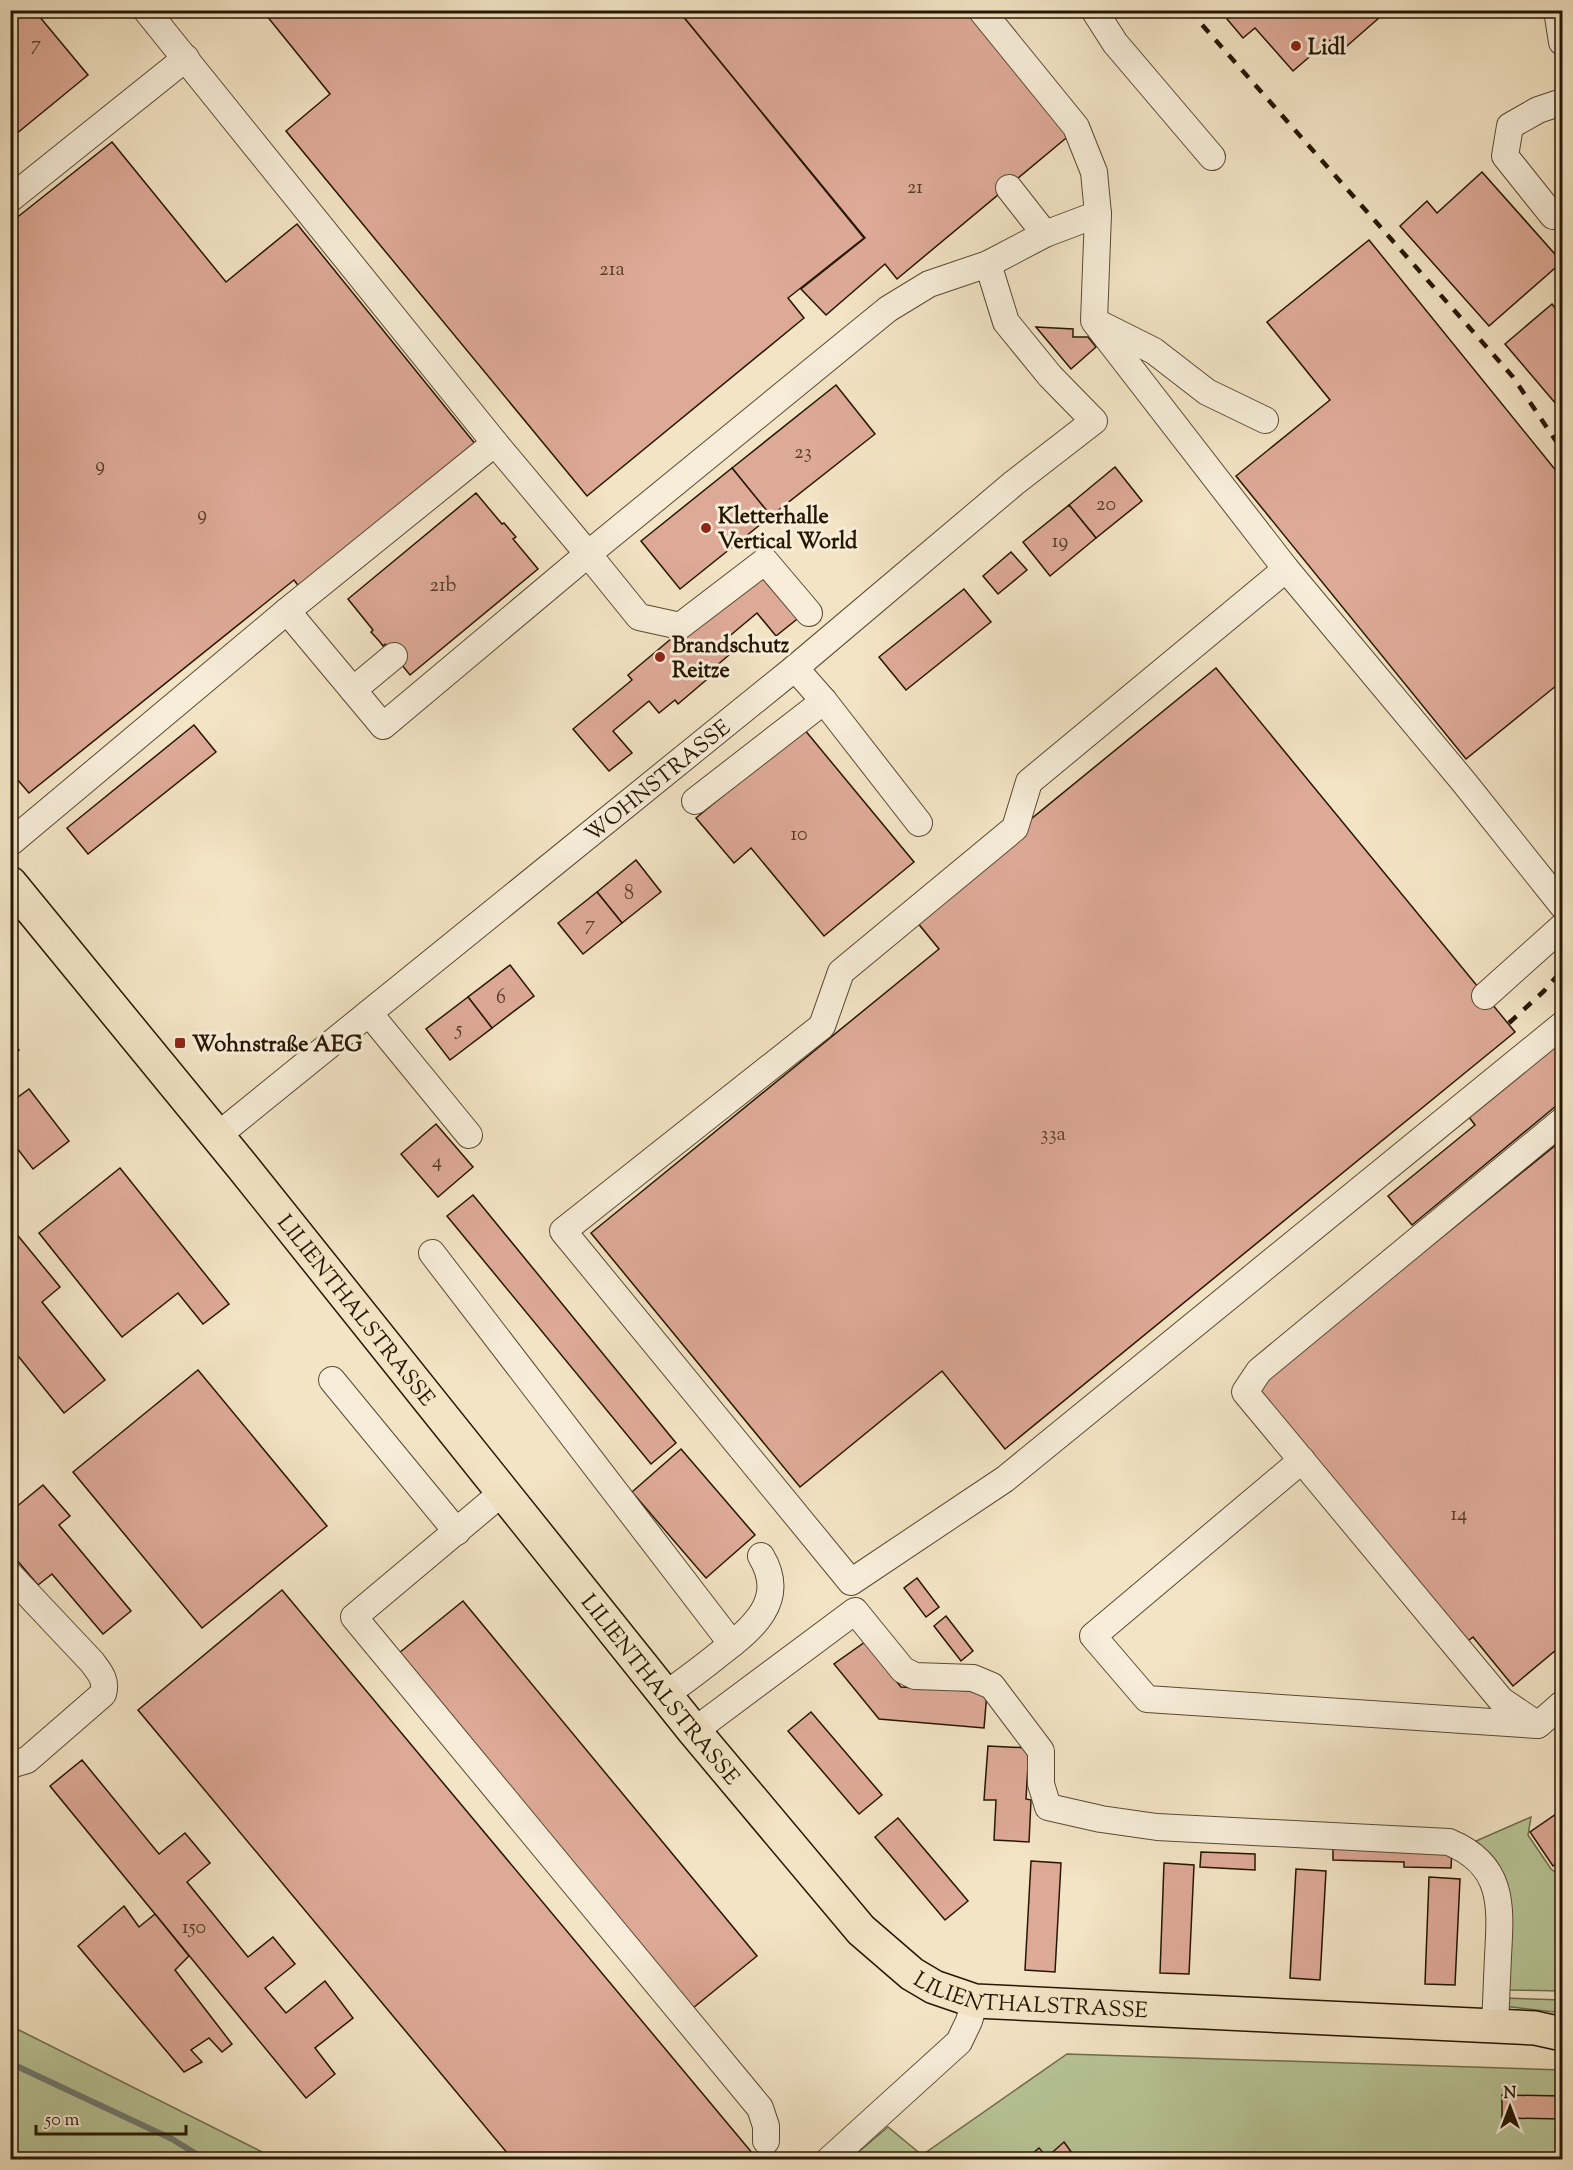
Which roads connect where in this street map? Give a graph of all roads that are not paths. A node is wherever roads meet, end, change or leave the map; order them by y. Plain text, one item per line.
1 (146, 10) edge
2 (981, 10) edge
3 (1095, 10) edge
4 (1557, 10) edge
5 (1563, 42) edge
6 (186, 58) junction
7 (1563, 102) edge
8 (1212, 157) dead end
9 (1009, 188) dead end
10 (10, 199) edge
11 (1563, 212) edge
12 (1098, 213) junction
13 (1045, 234) junction
14 (988, 264) junction
15 (1094, 321) junction
16 (1265, 420) dead end
17 (495, 443) junction
18 (588, 554) junction
19 (1286, 569) junction
20 (287, 610) junction
21 (809, 613) dead end
22 (394, 656) dead end
23 (795, 668) junction
24 (353, 690) junction
25 (824, 701) junction
26 (694, 801) dead end
27 (919, 823) dead end
28 (10, 843) edge
29 (10, 883) edge
30 (1563, 905) edge
31 (1563, 927) edge
32 (1485, 996) dead end
33 (369, 1012) junction
34 (1563, 1025) edge
35 (1563, 1121) edge
36 (469, 1135) dead end
37 (217, 1136) junction
38 (432, 1253) dead end
39 (332, 1380) dead end
40 (1302, 1460) junction
41 (503, 1492) junction
42 (457, 1532) junction
43 (761, 1556) dead end
44 (10, 1575) edge
45 (732, 1644) junction
46 (665, 1695) junction
47 (1563, 1704) edge
48 (1538, 1725) junction
49 (694, 1731) junction
50 (13, 1768) edge
51 (975, 2001) junction
52 (1495, 2026) junction
53 (1563, 2034) edge
54 (766, 2141) dead end
55 (829, 2160) edge

1 - 6 street
2 - 12 street
3 - 8 street
4 - 5 street
6 - 10 street
6 - 17 street
7 - 11 street
9 - 13 street
12 - 13 street
12 - 15 street
13 - 14 street
14 - 18 street
14 - 23 street, WOHNSTRASSE
15 - 16 street
15 - 19 street
17 - 18 street
17 - 20 street
18 - 21 street
18 - 24 street
19 - 30 street
19 - 34 street
20 - 24 street
20 - 28 street
22 - 24 street
23 - 25 street
23 - 33 street, WOHNSTRASSE
25 - 26 street
25 - 27 street
29 - 37 main road, LILIENTHALSTRASSE
31 - 32 street
33 - 36 street
33 - 37 street, WOHNSTRASSE
35 - 40 street
37 - 41 main road, LILIENTHALSTRASSE
38 - 45 street
39 - 42 street
40 - 48 street
40 - 48 street
41 - 42 street
41 - 46 main road, LILIENTHALSTRASSE
42 - 54 street
43 - 45 street
44 - 50 street
45 - 46 street
46 - 49 main road, LILIENTHALSTRASSE
47 - 48 street
49 - 51 main road, LILIENTHALSTRASSE
49 - 52 street
51 - 52 main road, LILIENTHALSTRASSE
51 - 55 street
52 - 53 main road, LILIENTHALSTRASSE

